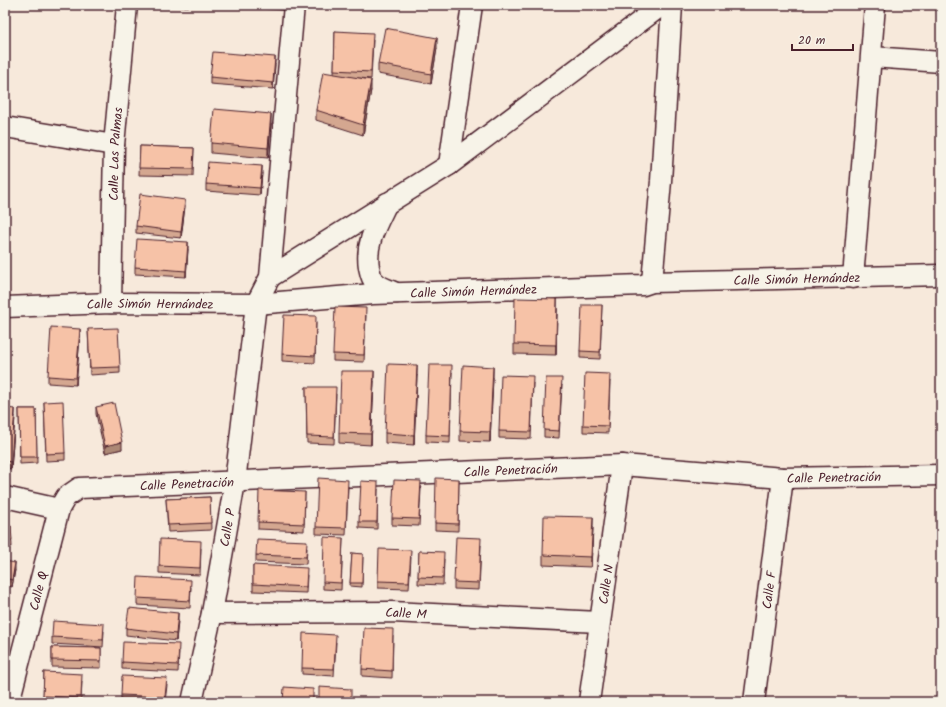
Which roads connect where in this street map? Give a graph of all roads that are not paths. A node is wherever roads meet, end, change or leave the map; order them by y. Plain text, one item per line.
1 (127, 5) edge
2 (294, 5) edge
3 (472, 5) edge
4 (662, 5) edge
5 (672, 5) edge
6 (875, 5) edge
7 (872, 56) junction
8 (941, 62) edge
9 (5, 127) edge
10 (114, 145) junction
11 (448, 165) junction
12 (388, 203) junction
13 (941, 275) edge
14 (270, 277) junction
15 (853, 278) junction
16 (652, 282) junction
17 (396, 293) junction
18 (111, 303) junction
19 (256, 304) junction
20 (5, 307) edge
21 (622, 465) junction
22 (941, 475) edge
23 (782, 478) junction
24 (235, 482) junction
25 (79, 488) joint
26 (5, 498) edge
27 (59, 509) junction
28 (212, 613) junction
29 (599, 622) junction
30 (9, 702) edge
31 (192, 702) edge
32 (589, 702) edge
33 (754, 702) edge

1 - 10 street, Calle Las Palmas
2 - 14 street
3 - 11 street
4 - 11 street
5 - 16 street
6 - 7 street
7 - 8 street
7 - 15 street
9 - 10 street
10 - 18 street, Calle Las Palmas
11 - 12 street
12 - 14 street
12 - 17 street
13 - 15 street, Calle Simón Hernández
14 - 19 street
15 - 16 street, Calle Simón Hernández
16 - 17 street, Calle Simón Hernández
17 - 19 street, Calle Simón Hernández
18 - 19 street, Calle Simón Hernández
18 - 20 street, Calle Simón Hernández
19 - 24 street, Calle P
21 - 23 street, Calle Penetración
21 - 24 street, Calle Penetración
21 - 29 street, Calle N
22 - 23 street, Calle Penetración
23 - 33 street, Calle F
24 - 25 street, Calle Penetración
24 - 28 street, Calle P
25 - 27 street, Calle Q
26 - 27 street
27 - 30 street, Calle Q
28 - 29 street, Calle M
28 - 31 street, Calle P
29 - 32 street, Calle N

